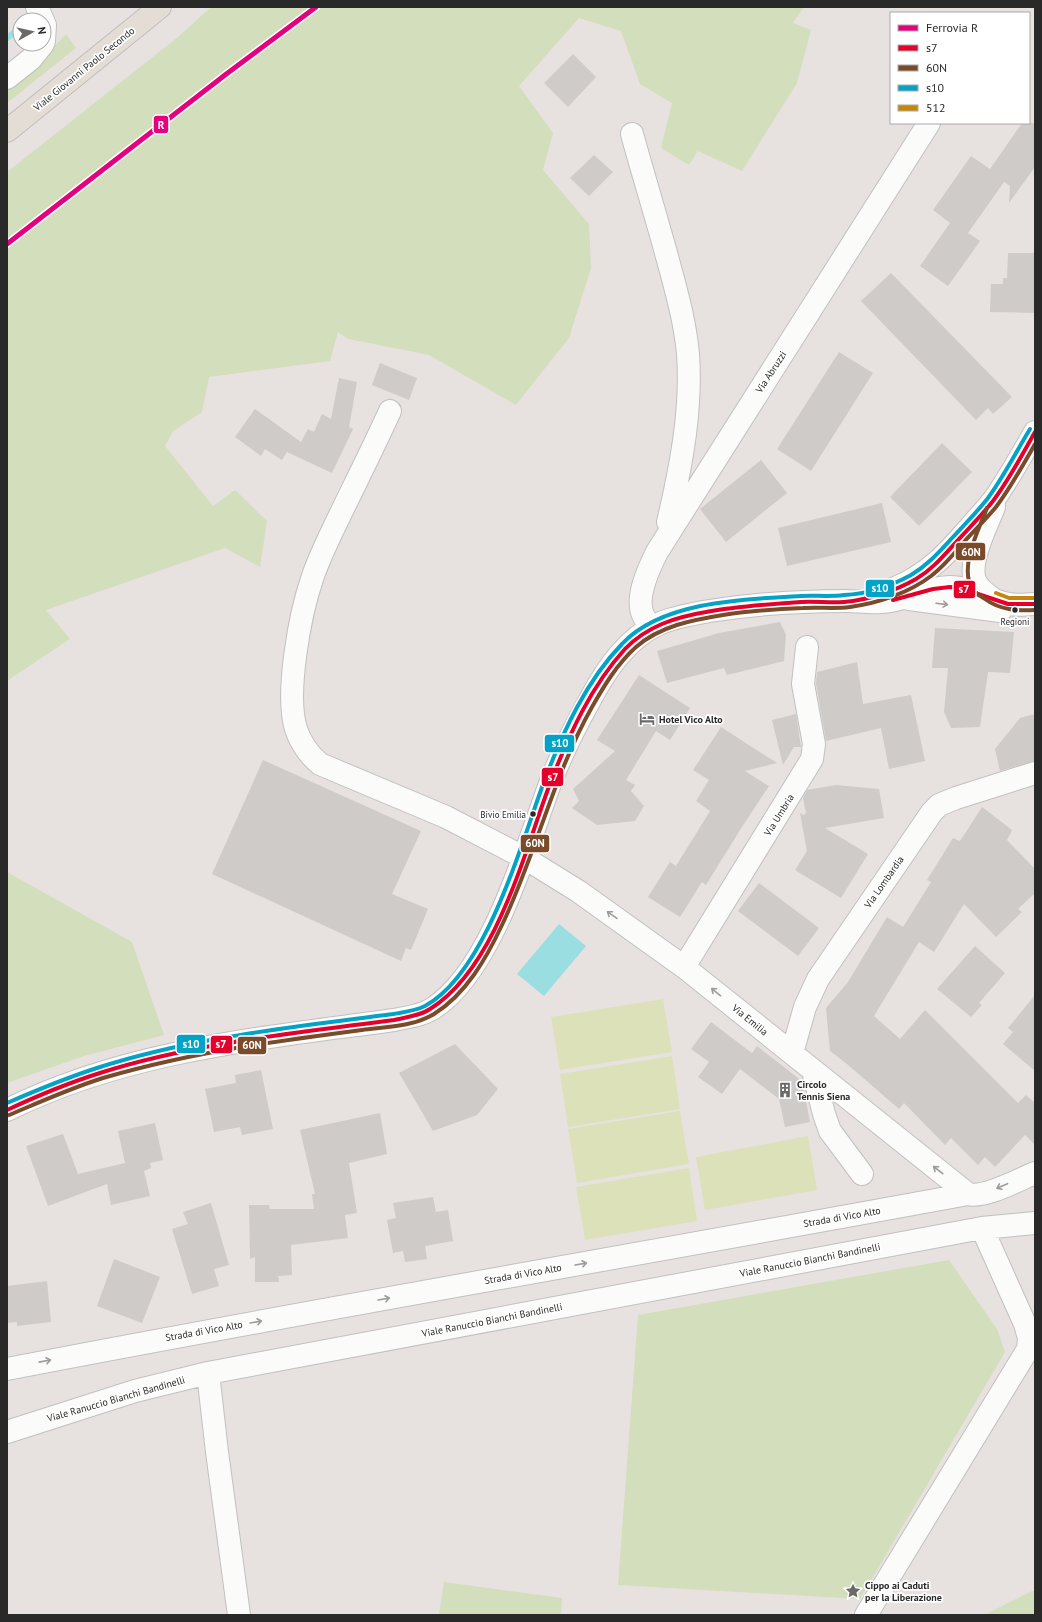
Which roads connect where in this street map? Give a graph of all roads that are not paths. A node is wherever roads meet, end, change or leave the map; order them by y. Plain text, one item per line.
1 (160, 7) edge
2 (37, 52) edge
3 (7, 78) edge
4 (928, 124) edge
5 (7, 131) edge
6 (632, 134) dead end
7 (390, 411) dead end
8 (1032, 446) edge
9 (1000, 491) junction
10 (664, 539) junction
11 (904, 598) junction
12 (994, 599) junction
13 (849, 601) junction
14 (1035, 604) edge
15 (1035, 609) edge
16 (650, 628) junction
17 (807, 647) dead end
18 (1035, 773) edge
19 (523, 857) junction
20 (684, 966) junction
21 (792, 1053) junction
22 (813, 1071) junction
23 (7, 1110) edge
24 (1035, 1173) edge
25 (862, 1174) dead end
26 (968, 1194) junction
27 (1035, 1209) edge
28 (1035, 1223) edge
29 (982, 1228) junction
30 (7, 1368) edge
31 (208, 1373) junction
32 (7, 1432) edge
33 (240, 1615) edge
34 (866, 1615) edge

1 - 5 main road, Viale Giovanni Paolo Secondo
2 - 3 street
4 - 10 street, Via Abruzzi
6 - 10 street
7 - 19 street, Via Emilia
8 - 9 street
9 - 12 street
9 - 13 street
10 - 16 street, Via Abruzzi
11 - 12 street
11 - 13 street
11 -> 15 street
12 - 14 street
13 - 16 street
16 - 19 street
17 - 20 street, Via Umbria
18 - 21 street, Via Lombardia
20 -> 19 street, Via Emilia
19 - 23 street
21 -> 20 street, Via Emilia
21 - 22 street, Via Emilia
22 - 25 street
26 -> 22 street, Via Emilia
24 -> 26 street, Strada di Vico Alto
30 -> 26 street, Strada di Vico Alto
27 - 29 street, Viale Ranuccio Bianchi Bandinelli
28 - 29 street, Viale Ranuccio Bianchi Bandinelli
29 - 31 street, Viale Ranuccio Bianchi Bandinelli
29 - 34 street
31 - 32 street, Viale Ranuccio Bianchi Bandinelli
31 - 33 street

